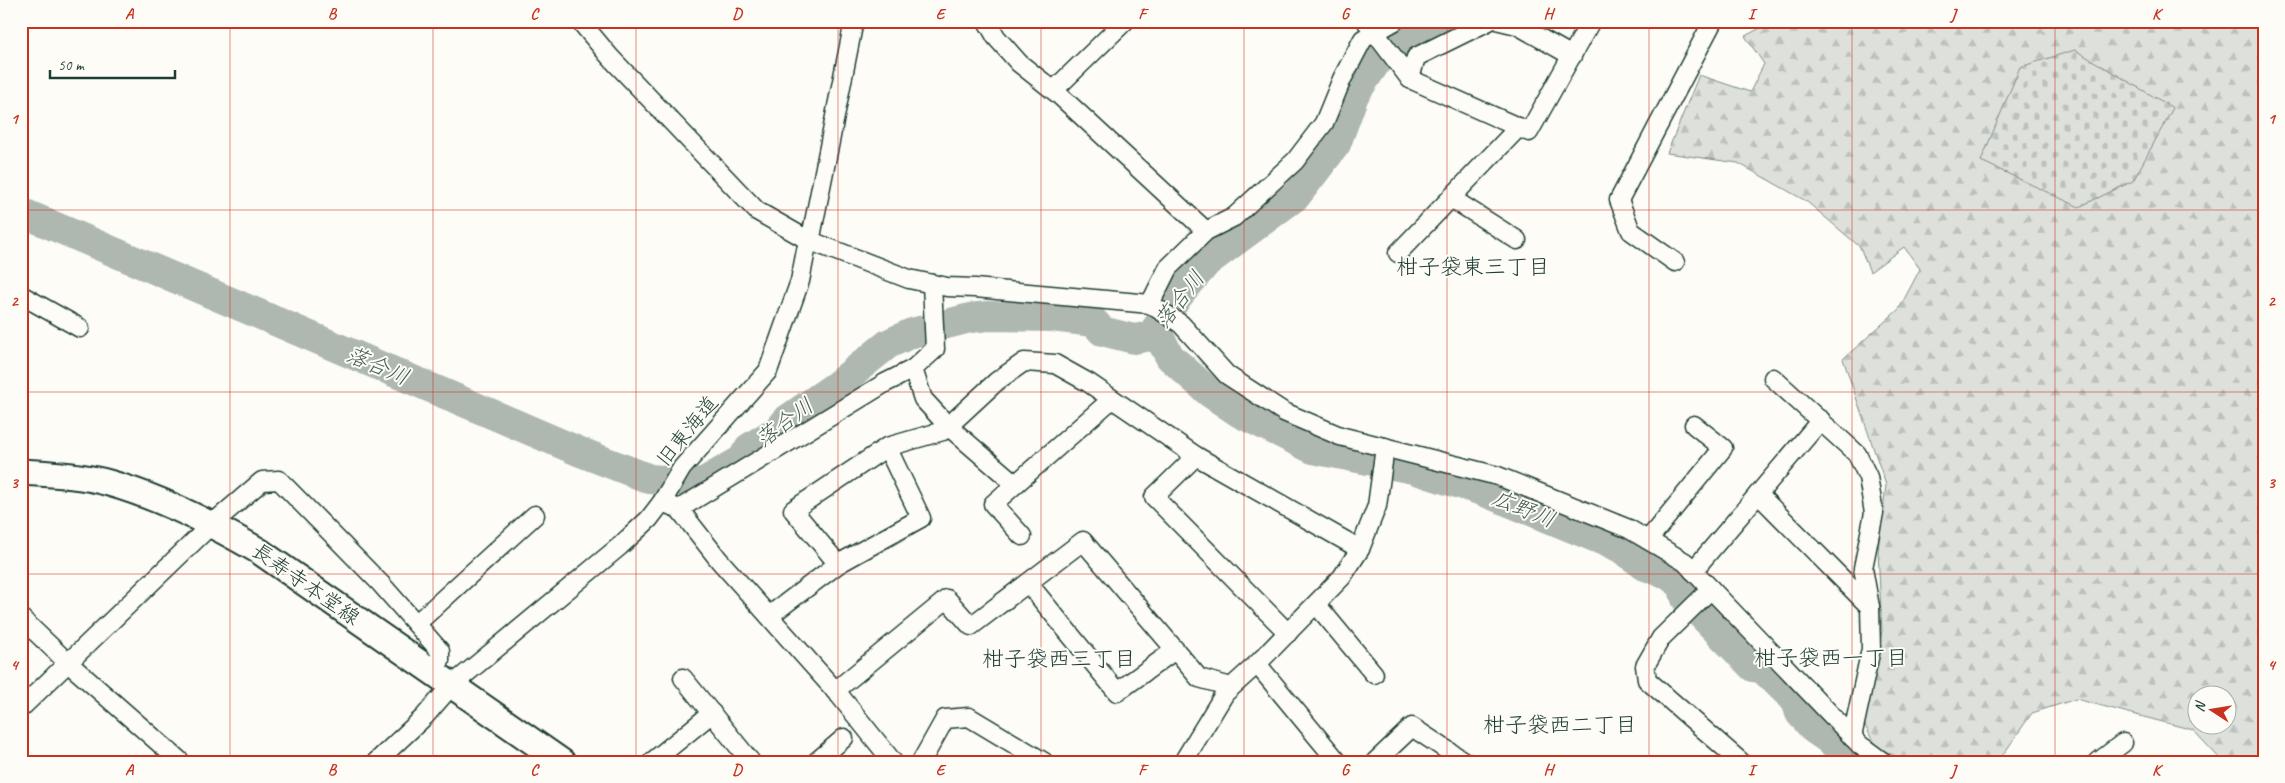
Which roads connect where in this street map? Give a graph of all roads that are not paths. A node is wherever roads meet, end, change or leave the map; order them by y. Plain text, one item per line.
1 (580, 21) edge
2 (854, 21) edge
3 (987, 21) edge
4 (1125, 21) edge
5 (1395, 21) edge
6 (1489, 21) edge
7 (1500, 21) edge
8 (1591, 21) edge
9 (1713, 21) edge
10 (1370, 27) edge
11 (1572, 56) junction
12 (1410, 78) junction
13 (1054, 90) junction
14 (1519, 127) junction
15 (1451, 198) junction
16 (1206, 231) junction
17 (808, 240) junction
18 (1517, 240) dead end
19 (1398, 253) dead end
20 (1675, 262) dead end
21 (932, 284) junction
22 (21, 295) edge
23 (1150, 304) junction
24 (80, 328) dead end
25 (913, 369) junction
26 (1773, 378) dead end
27 (1112, 399) junction
28 (1821, 420) junction
29 (1694, 425) dead end
30 (948, 426) junction
31 (887, 447) junction
32 (1386, 447) junction
33 (1196, 456) junction
34 (21, 472) edge
35 (1015, 484) junction
36 (1758, 494) junction
37 (664, 498) junction
38 (679, 509) junction
39 (535, 514) dead end
40 (212, 524) junction
41 (1022, 536) dead end
42 (1648, 540) junction
43 (1360, 549) junction
44 (838, 564) junction
45 (1694, 571) junction
46 (1028, 583) junction
47 (1711, 589) junction
48 (1316, 604) junction
49 (1870, 607) junction
50 (769, 616) junction
51 (21, 618) edge
52 (416, 624) junction
53 (1288, 633) junction
54 (1175, 650) junction
55 (67, 662) junction
56 (1257, 664) junction
57 (1374, 674) dead end
58 (683, 678) dead end
59 (441, 679) junction
60 (1230, 687) junction
61 (836, 691) junction
62 (21, 708) edge
63 (712, 713) junction
64 (1852, 737) junction
65 (844, 738) dead end
66 (2123, 743) dead end
67 (180, 762) edge
68 (376, 762) edge
69 (562, 762) edge
70 (652, 762) edge
71 (751, 762) edge
72 (816, 762) edge
73 (893, 762) edge
74 (921, 762) edge
75 (1044, 762) edge
76 (1183, 762) edge
77 (1338, 762) edge
78 (1375, 762) edge
79 (1465, 762) edge
80 (1741, 762) edge
81 (1883, 762) edge
82 (2098, 762) edge

1 - 17 street
2 - 17 street, 旧東海道
3 - 13 street
4 - 13 street
5 - 10 street
6 - 12 street
7 - 11 street
8 - 11 street
9 - 20 street
10 - 12 street
10 - 16 street
11 - 14 street
12 - 14 street
13 - 16 street
14 - 15 street
15 - 18 street
15 - 19 street
16 - 23 street
17 - 21 street
17 - 37 street, 旧東海道
21 - 23 street
21 - 25 street
22 - 24 street
23 - 32 street
25 - 30 street
25 - 38 street
26 - 28 street
27 - 30 street
27 - 33 street
27 - 35 street
28 - 36 street
28 - 49 street
29 - 42 street
30 - 31 street
30 - 35 street
31 - 44 street
31 - 44 street
32 - 42 street
32 - 43 street
33 - 43 street
33 - 53 street
34 - 40 main road, 長寿寺本堂線
35 - 41 street
36 - 45 street
36 - 49 street
37 - 38 street
37 - 59 street, 旧東海道
38 - 50 street
39 - 52 street
40 - 52 street
40 - 55 street
40 - 59 main road, 長寿寺本堂線
42 - 45 street
43 - 48 street
44 - 50 street
45 - 47 street
46 - 54 street
46 - 54 street
46 - 61 street
47 - 64 street
47 - 80 street
48 - 53 street
48 - 57 street
49 - 64 street
50 - 61 street
51 - 55 street
52 - 59 street
53 - 56 street
54 - 60 street
55 - 62 street
55 - 67 street
56 - 60 street
56 - 77 street
58 - 63 street
59 - 68 street, 旧東海道
59 - 69 main road, 長寿寺本堂線
60 - 76 street
61 - 73 street
63 - 70 street
63 - 71 street
64 - 81 street
65 - 72 street
66 - 82 street
74 - 75 street
78 - 79 street

